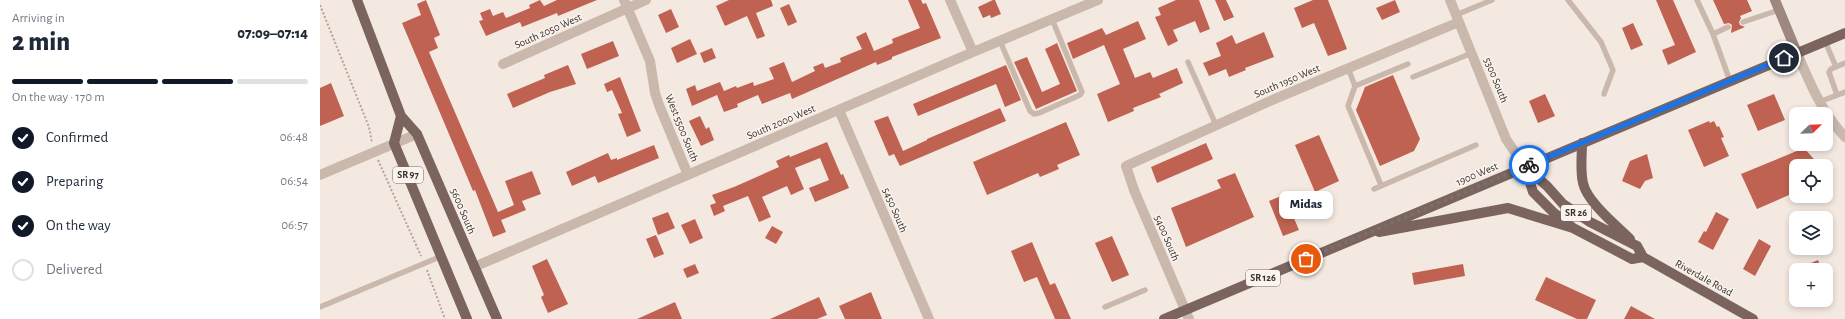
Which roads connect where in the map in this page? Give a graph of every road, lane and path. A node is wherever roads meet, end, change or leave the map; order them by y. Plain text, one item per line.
1 (357, 0) edge
2 (646, 0) edge
3 (950, 0) edge
4 (1098, 0) edge
5 (1450, 0) edge
6 (1492, 0) edge
7 (1568, 0) edge
8 (1697, 0) edge
9 (1775, 0) edge
10 (626, 4) edge
11 (320, 5) edge
12 (1779, 10) junction
13 (1458, 18) junction
14 (1052, 19) junction
15 (1743, 22) dead end
16 (1728, 27) dead end
17 (1845, 33) edge
18 (1713, 34) junction
19 (1000, 41) junction
20 (1825, 41) junction
21 (972, 52) junction
22 (1472, 53) junction
23 (1797, 53) junction
24 (1188, 62) dead end
25 (1845, 63) edge
26 (503, 64) dead end
27 (1408, 64) dead end
28 (1836, 67) junction
29 (1348, 68) junction
30 (1413, 77) dead end
31 (1730, 81) junction
32 (1355, 86) junction
33 (1845, 92) edge
34 (1604, 94) dead end
35 (1837, 95) junction
36 (1819, 102) junction
37 (839, 110) junction
38 (401, 116) junction
39 (1216, 125) junction
40 (417, 134) junction
41 (1845, 137) edge
42 (371, 139) dead end
43 (1582, 142) junction
44 (394, 143) junction
45 (1476, 145) dead end
46 (379, 164) dead end
47 (1126, 166) joint
48 (1525, 167) junction
49 (320, 175) edge
50 (688, 175) junction
51 (1381, 185) junction
52 (1374, 189) dead end
53 (1573, 228) junction
54 (1361, 236) junction
55 (1637, 246) junction
56 (442, 256) junction
57 (1643, 257) junction
58 (425, 263) junction
59 (474, 267) junction
60 (1145, 290) dead end
61 (320, 307) edge
62 (1105, 308) dead end
63 (1187, 315) edge
64 (446, 319) edge
65 (467, 319) edge
66 (497, 319) edge
67 (929, 319) edge
68 (1164, 319) edge
69 (1753, 319) edge

1 - 38 main road, 5600 South / SR 97
2 - 10 street, South 2050 West
3 - 21 street
4 - 14 street, South 2000 West
5 - 13 street, 5300 South
6 - 13 lane, South 1950 West
7 - 34 lane
8 - 18 lane
9 - 12 street
10 - 26 street, South 2050 West
10 - 50 street, West 5500 South
11 - 42 path
12 - 15 lane
12 - 23 street
13 - 22 street, 5300 South
13 - 29 street, South 1950 West
14 - 19 street, South 2000 West
14 - 19 lane
16 - 18 lane
17 - 20 main road, 1900 West / SR 126
18 - 31 lane
19 - 21 street, South 2000 West
20 - 23 main road, 1900 West / SR 126
20 - 28 lane
21 - 37 street, South 2000 West
22 - 30 lane
22 - 48 street, 5300 South
23 - 31 main road, 1900 West / SR 126
23 - 36 street
24 - 39 lane
25 - 28 lane
27 - 32 lane
28 - 35 lane
29 - 32 lane
29 - 39 street, South 1950 West
31 - 43 main road, 1900 West / SR 126
32 - 51 lane
33 - 35 lane
35 - 36 lane
36 - 41 street
37 - 50 street, South 2000 West
37 - 67 street, 5450 South
38 - 40 main road, 5600 South / SR 97
38 - 44 main road
39 - 47 street, South 1950 West
40 - 44 street
40 - 59 main road, 5600 South / SR 97
43 - 48 main road, 1900 West / SR 126
43 - 55 main road
44 - 49 street
44 - 56 main road, SR 97
45 - 51 lane
46 - 58 path
47 - 63 street, 5400 South
48 - 53 main road, Riverdale Road / SR 26
48 - 54 main road, 1900 West / SR 126
48 - 55 main road, SR 26
50 - 59 street, South 2000 West
51 - 52 lane
53 - 54 main road
53 - 57 main road, Riverdale Road / SR 26
54 - 63 main road, 1900 West / SR 126
55 - 57 main road
56 - 58 lane
56 - 65 main road, SR 97
57 - 69 main road, Riverdale Road / SR 26
58 - 61 lane
58 - 64 path
59 - 66 main road, 5600 South / SR 97
60 - 62 lane
63 - 68 main road, 1900 West / SR 126

